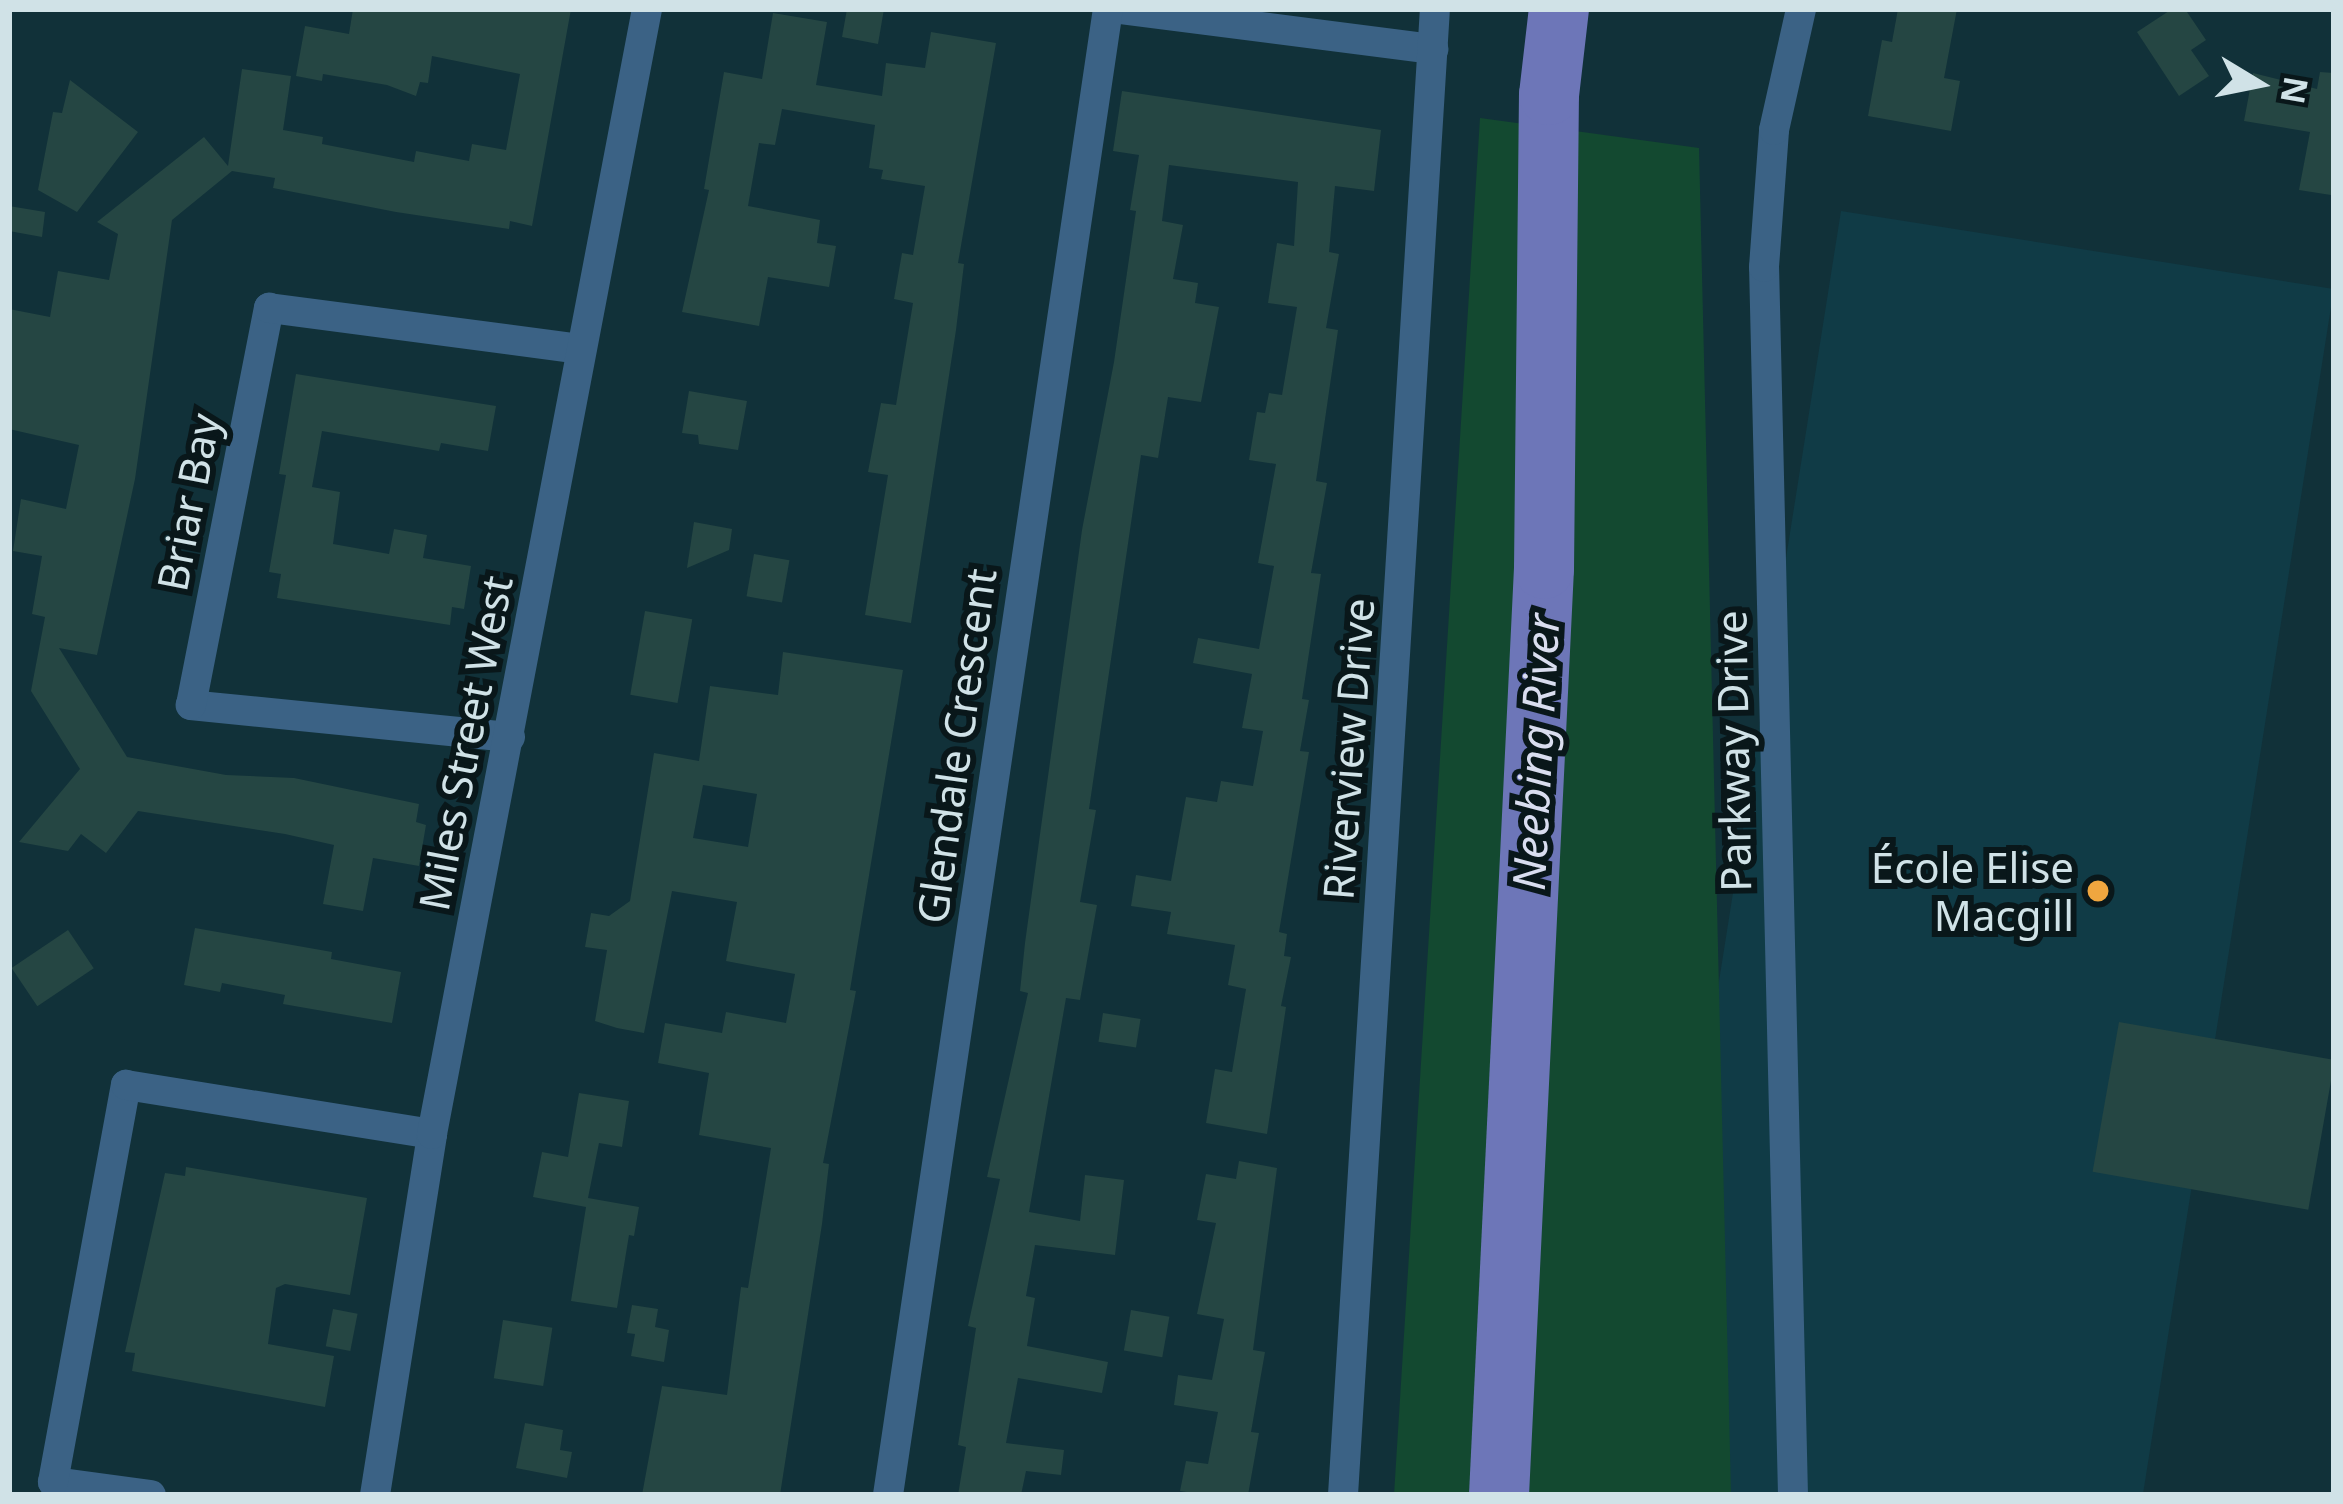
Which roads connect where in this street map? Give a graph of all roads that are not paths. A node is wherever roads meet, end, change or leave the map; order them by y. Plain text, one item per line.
1 (647, 9) edge
2 (1108, 9) edge
3 (1121, 9) edge
4 (1435, 9) edge
5 (1801, 9) edge
6 (1433, 49) junction
7 (581, 349) junction
8 (510, 737) junction
9 (432, 1134) junction
10 (151, 1495) edge
11 (375, 1495) edge
12 (888, 1495) edge
13 (1343, 1495) edge
14 (1793, 1495) edge

1 - 7 street, Miles Street West
2 - 12 street, Glendale Crescent
3 - 6 street
4 - 6 street, Riverview Drive
5 - 14 street, Parkway Drive
6 - 13 street, Riverview Drive
7 - 8 street, Miles Street West
7 - 8 street, Briar Bay
8 - 9 street, Miles Street West
9 - 10 street
9 - 11 street, Miles Street West

